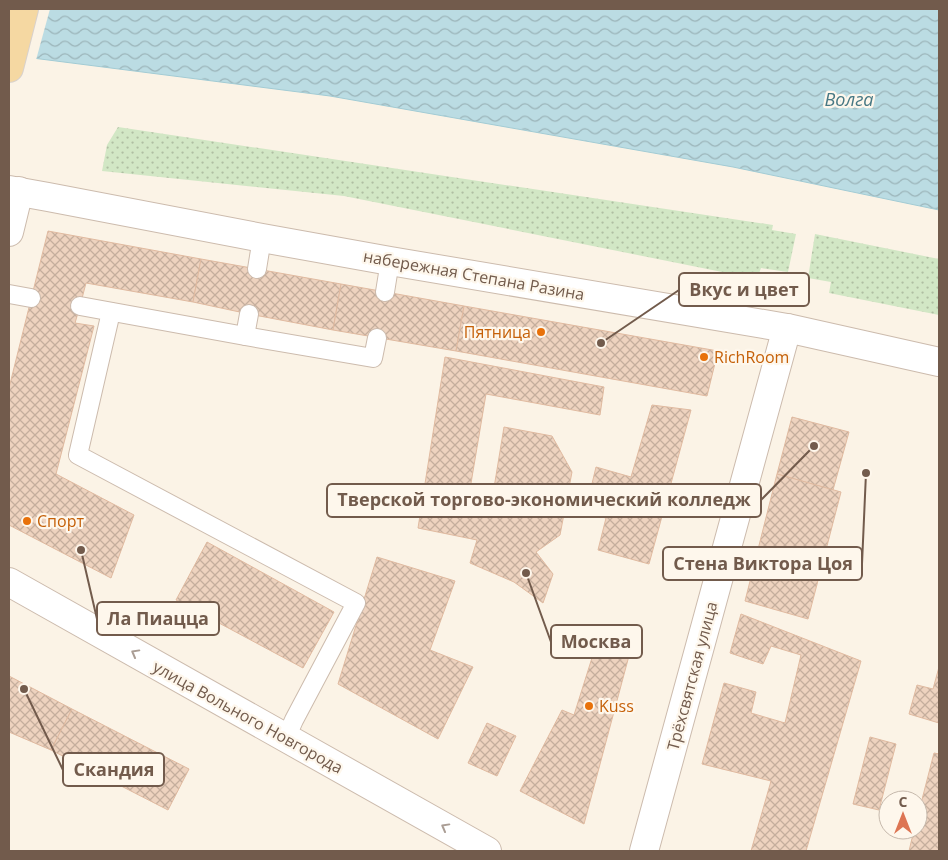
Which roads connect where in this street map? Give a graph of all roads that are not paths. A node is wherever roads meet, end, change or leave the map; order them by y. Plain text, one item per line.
1 (24, 9) edge
2 (9, 68) edge
3 (14, 191) edge
4 (9, 232) edge
5 (262, 238) junction
6 (390, 261) junction
7 (257, 269) dead end
8 (385, 292) dead end
9 (9, 294) edge
10 (31, 298) dead end
11 (80, 306) dead end
12 (111, 312) junction
13 (249, 314) dead end
14 (787, 328) junction
15 (245, 336) junction
16 (377, 338) dead end
17 (939, 362) edge
18 (9, 582) edge
19 (286, 738) junction
20 (487, 851) edge
21 (644, 851) edge

1 - 2 main road
3 - 4 street
3 - 5 street, набережная Степана Разина
5 - 6 street, набережная Степана Разина
5 - 7 lane
6 - 8 lane
6 - 14 street, набережная Степана Разина
9 - 10 lane
11 - 12 lane
12 - 15 lane
12 - 19 lane
13 - 15 lane
14 - 17 street, набережная Степана Разина
14 - 21 street, Трёхсвятская улица
15 - 16 lane
19 -> 18 street, улица Вольного Новгорода
20 -> 19 street, улица Вольного Новгорода

